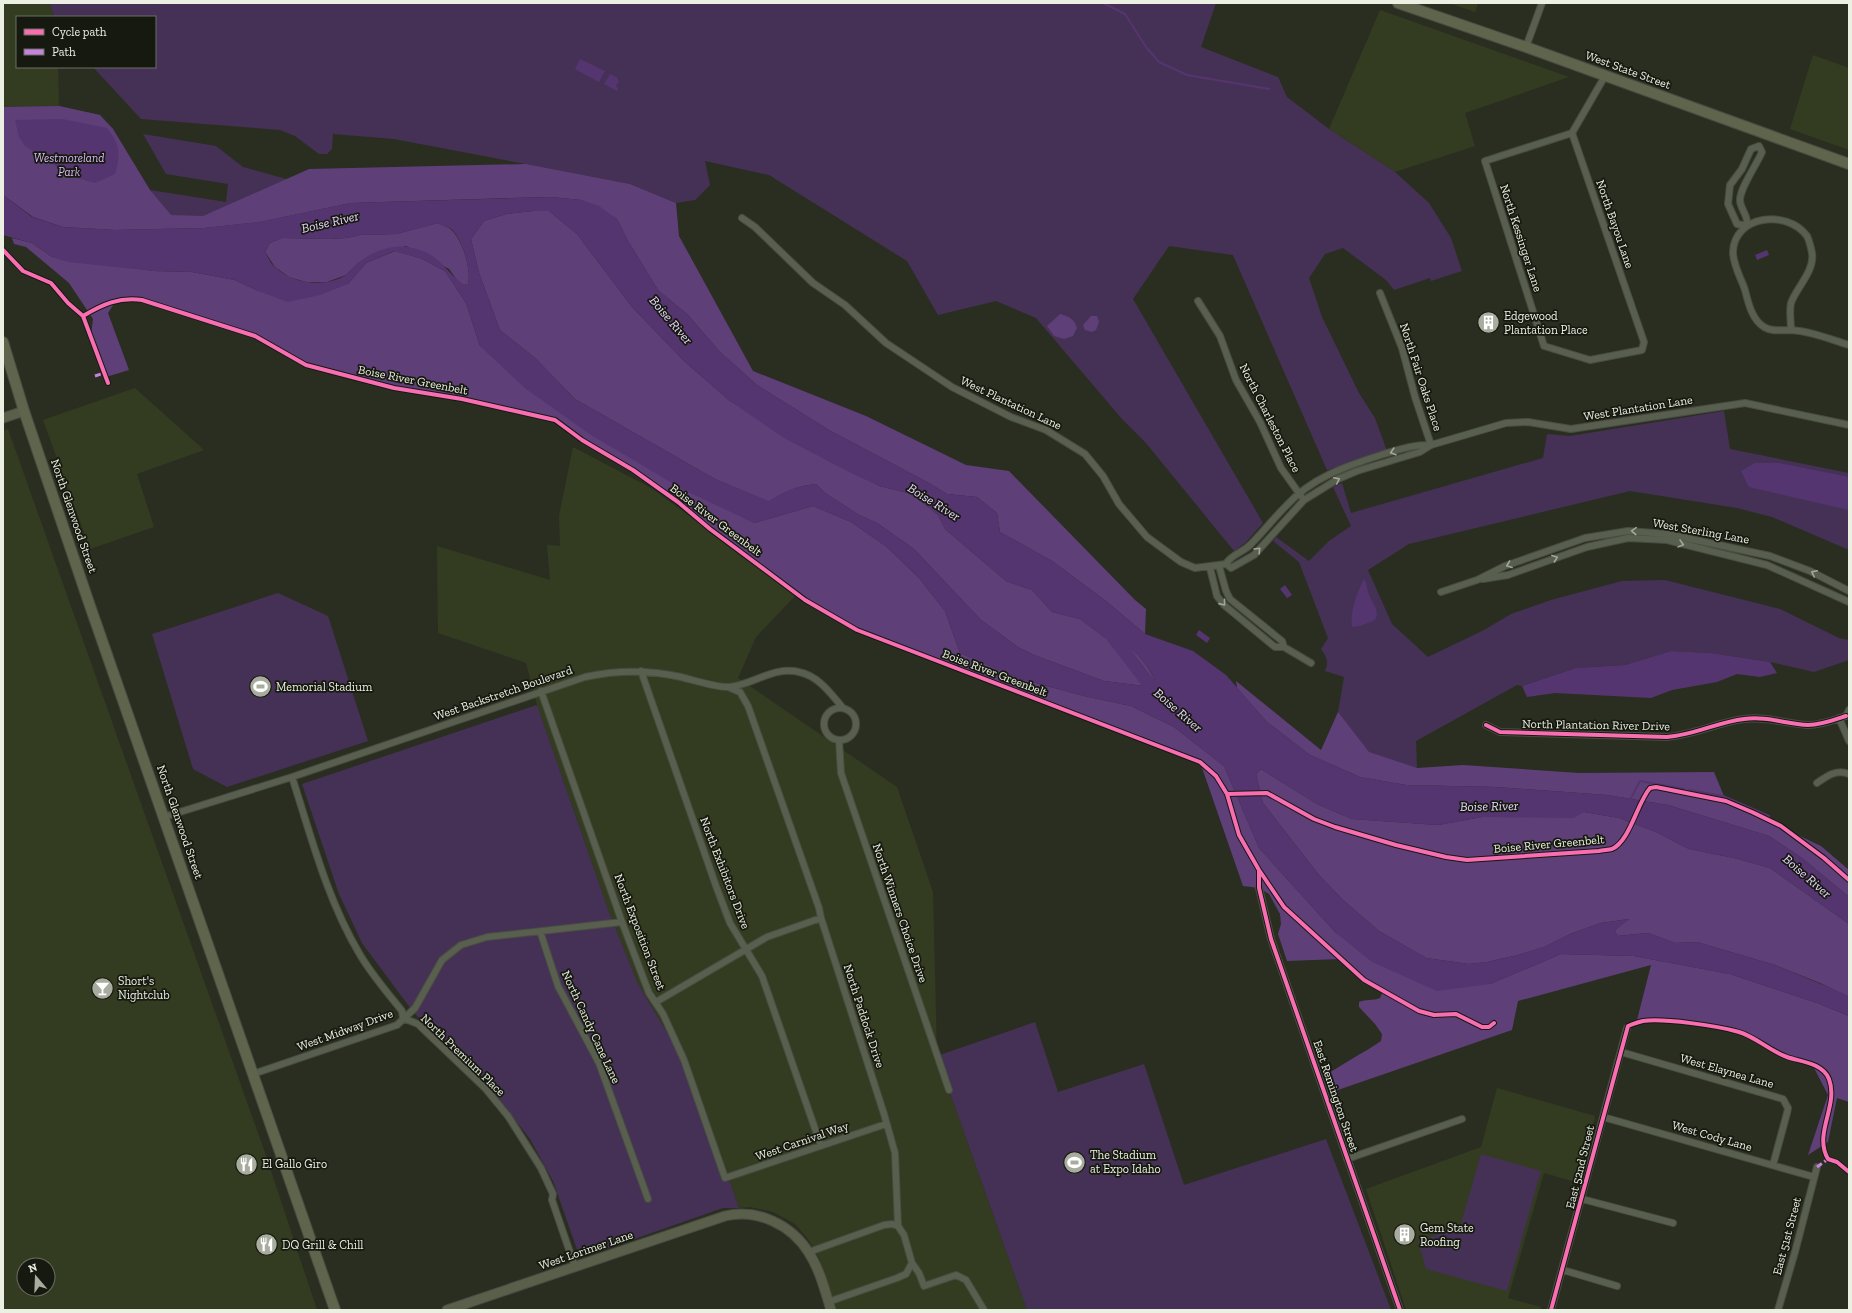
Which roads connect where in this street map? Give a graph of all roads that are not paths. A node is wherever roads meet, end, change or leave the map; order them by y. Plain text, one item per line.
1 (1400, 3) edge
2 (1542, 3) edge
3 (1526, 47) junction
4 (1606, 76) junction
5 (1572, 133) junction
6 (1765, 134) junction
7 (1759, 146) junction
8 (1849, 164) edge
9 (742, 218) dead end
10 (1747, 226) junction
11 (1380, 293) dead end
12 (1198, 301) dead end
13 (1791, 330) junction
14 (3, 342) edge
15 (1849, 345) edge
16 (1544, 346) joint
17 (24, 411) junction
18 (3, 418) edge
19 (1849, 425) edge
20 (1431, 445) junction
21 (1299, 494) junction
22 (1304, 500) junction
23 (1226, 564) junction
24 (1219, 566) junction
25 (1210, 568) junction
26 (1477, 580) junction
27 (1849, 591) edge
28 (1441, 592) dead end
29 (1849, 602) edge
30 (1284, 647) junction
31 (1311, 664) dead end
32 (641, 671) junction
33 (728, 687) junction
34 (541, 692) junction
35 (843, 708) junction
36 (1848, 715) edge
37 (1839, 718) junction
38 (1486, 725) dead end
39 (839, 740) junction
40 (1849, 741) edge
41 (1849, 774) edge
42 (292, 777) junction
43 (1816, 783) dead end
44 (164, 817) junction
45 (1259, 888) dead end
46 (820, 918) junction
47 (622, 922) junction
48 (540, 931) junction
49 (745, 950) junction
50 (656, 1002) junction
51 (403, 1018) junction
52 (1628, 1028) dead end
53 (1621, 1052) junction
54 (253, 1074) junction
55 (949, 1090) dead end
56 (1603, 1117) junction
57 (1462, 1119) dead end
58 (886, 1124) junction
59 (821, 1146) junction
60 (1347, 1159) junction
61 (1773, 1165) junction
62 (1817, 1167) dead end
63 (1814, 1177) junction
64 (725, 1178) joint
65 (648, 1199) dead end
66 (1582, 1199) junction
67 (1673, 1223) dead end
68 (898, 1226) junction
69 (809, 1252) junction
70 (912, 1263) junction
71 (575, 1267) junction
72 (1563, 1270) junction
73 (1617, 1286) dead end
74 (830, 1306) edge
75 (336, 1310) edge
76 (447, 1310) edge
77 (984, 1310) edge
78 (1400, 1310) edge
79 (1551, 1310) edge
80 (1778, 1310) edge

1 - 3 main road, West State Street
2 - 3 street
3 - 4 main road, West State Street
4 - 5 street
4 - 6 main road, West State Street
5 - 16 street, North Kessinger Lane
5 - 16 street, North Bayou Lane
6 - 7 street
6 - 8 main road, West State Street
7 - 10 street
7 - 10 street
9 - 25 street, West Plantation Lane
10 - 13 street
10 - 13 street
11 - 20 street, North Fair Oaks Place
12 - 21 street, North Charleston Place
13 - 15 street
14 - 17 main road, North Glenwood Street
17 - 18 street
17 - 44 main road, North Glenwood Street
19 - 20 street, West Plantation Lane
20 -> 21 street, West Plantation Lane
22 -> 20 street, West Plantation Lane
21 - 22 street, North Charleston Place
21 - 23 street, West Plantation Lane
23 -> 22 street, West Plantation Lane
23 - 24 street, West Plantation Lane
24 - 25 street, West Plantation Lane
24 - 30 street
25 -> 30 street
27 -> 26 street, West Sterling Lane
26 - 28 street, West Sterling Lane
26 -> 29 street, West Sterling Lane
30 - 31 street
32 - 33 street, West Backstretch Boulevard
32 - 34 street, West Backstretch Boulevard
32 - 49 street, North Exhibitors Drive
33 - 35 street, West Backstretch Boulevard
33 - 46 street, North Paddock Drive
34 - 42 street, West Backstretch Boulevard
34 - 47 street, North Exposition Street
35 - 39 street
35 - 39 street
36 - 37 street, North Plantation River Drive
37 - 38 street, North Plantation River Drive
37 - 40 street
39 - 55 street, North Winners Choice Drive
41 - 43 street
42 - 44 street, West Backstretch Boulevard
42 - 51 street, North Premium Place
44 - 54 main road, North Glenwood Street
45 - 60 street, East Remington Street
46 - 49 street
46 - 58 street, North Paddock Drive
47 - 48 street, West Midway Drive
47 - 50 street, North Exposition Street
48 - 51 street, West Midway Drive
48 - 65 street, North Candy Cane Lane
49 - 50 street
49 - 59 street, North Exhibitors Drive
50 - 64 street, North Exposition Street
51 - 54 street, West Midway Drive
51 - 71 street, North Premium Place
52 - 53 street, East 52nd Street
53 - 56 street, East 52nd Street
53 - 61 street, West Elaynea Lane
54 - 75 main road, North Glenwood Street
56 - 61 street, West Cody Lane
56 - 66 street, East 52nd Street
57 - 60 street
58 - 59 street, West Carnival Way
58 - 68 street, North Paddock Drive
59 - 64 street, West Carnival Way
60 - 78 street, East Remington Street
61 - 63 street, West Cody Lane
62 - 63 street, East 51st Street
63 - 80 street, East 51st Street
66 - 67 street
66 - 72 street, East 52nd Street
68 - 69 street
68 - 70 street, North Paddock Drive
69 - 71 street, West Lorimer Lane
69 - 74 street
70 - 74 street
70 - 77 street, North Paddock Drive
71 - 76 street, West Lorimer Lane
72 - 73 street
72 - 79 street, East 52nd Street

